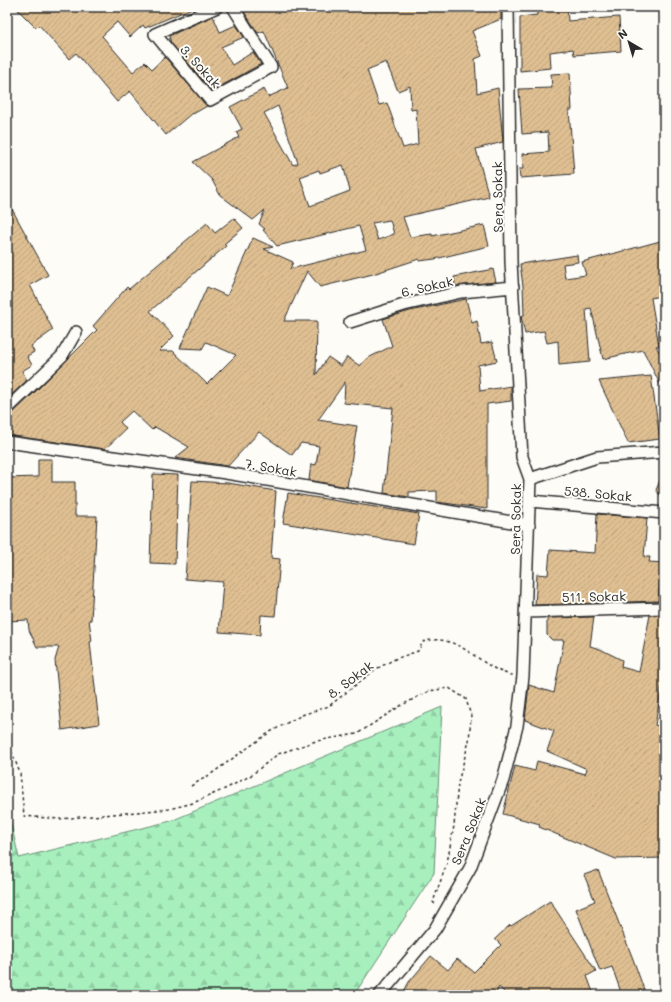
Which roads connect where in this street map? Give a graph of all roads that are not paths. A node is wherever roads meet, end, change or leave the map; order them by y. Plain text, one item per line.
1 (217, 7) edge
2 (234, 7) edge
3 (508, 7) edge
4 (513, 288) junction
5 (350, 322) dead end
6 (76, 332) dead end
7 (7, 409) edge
8 (7, 442) edge
9 (664, 452) edge
10 (530, 479) junction
11 (530, 501) junction
12 (664, 513) edge
13 (530, 525) junction
14 (664, 608) edge
15 (526, 612) junction
16 (380, 995) edge

1 - 2 street, 3. Sokak
3 - 4 street, Sera Sokak
4 - 5 street, 6. Sokak
4 - 10 street, Sera Sokak
6 - 7 street
8 - 13 street, 7. Sokak
9 - 10 street
10 - 11 street, Sera Sokak
11 - 12 street, 538. Sokak
11 - 13 street, Sera Sokak
13 - 15 street, Sera Sokak
14 - 15 street, 511. Sokak
15 - 16 street, Sera Sokak

